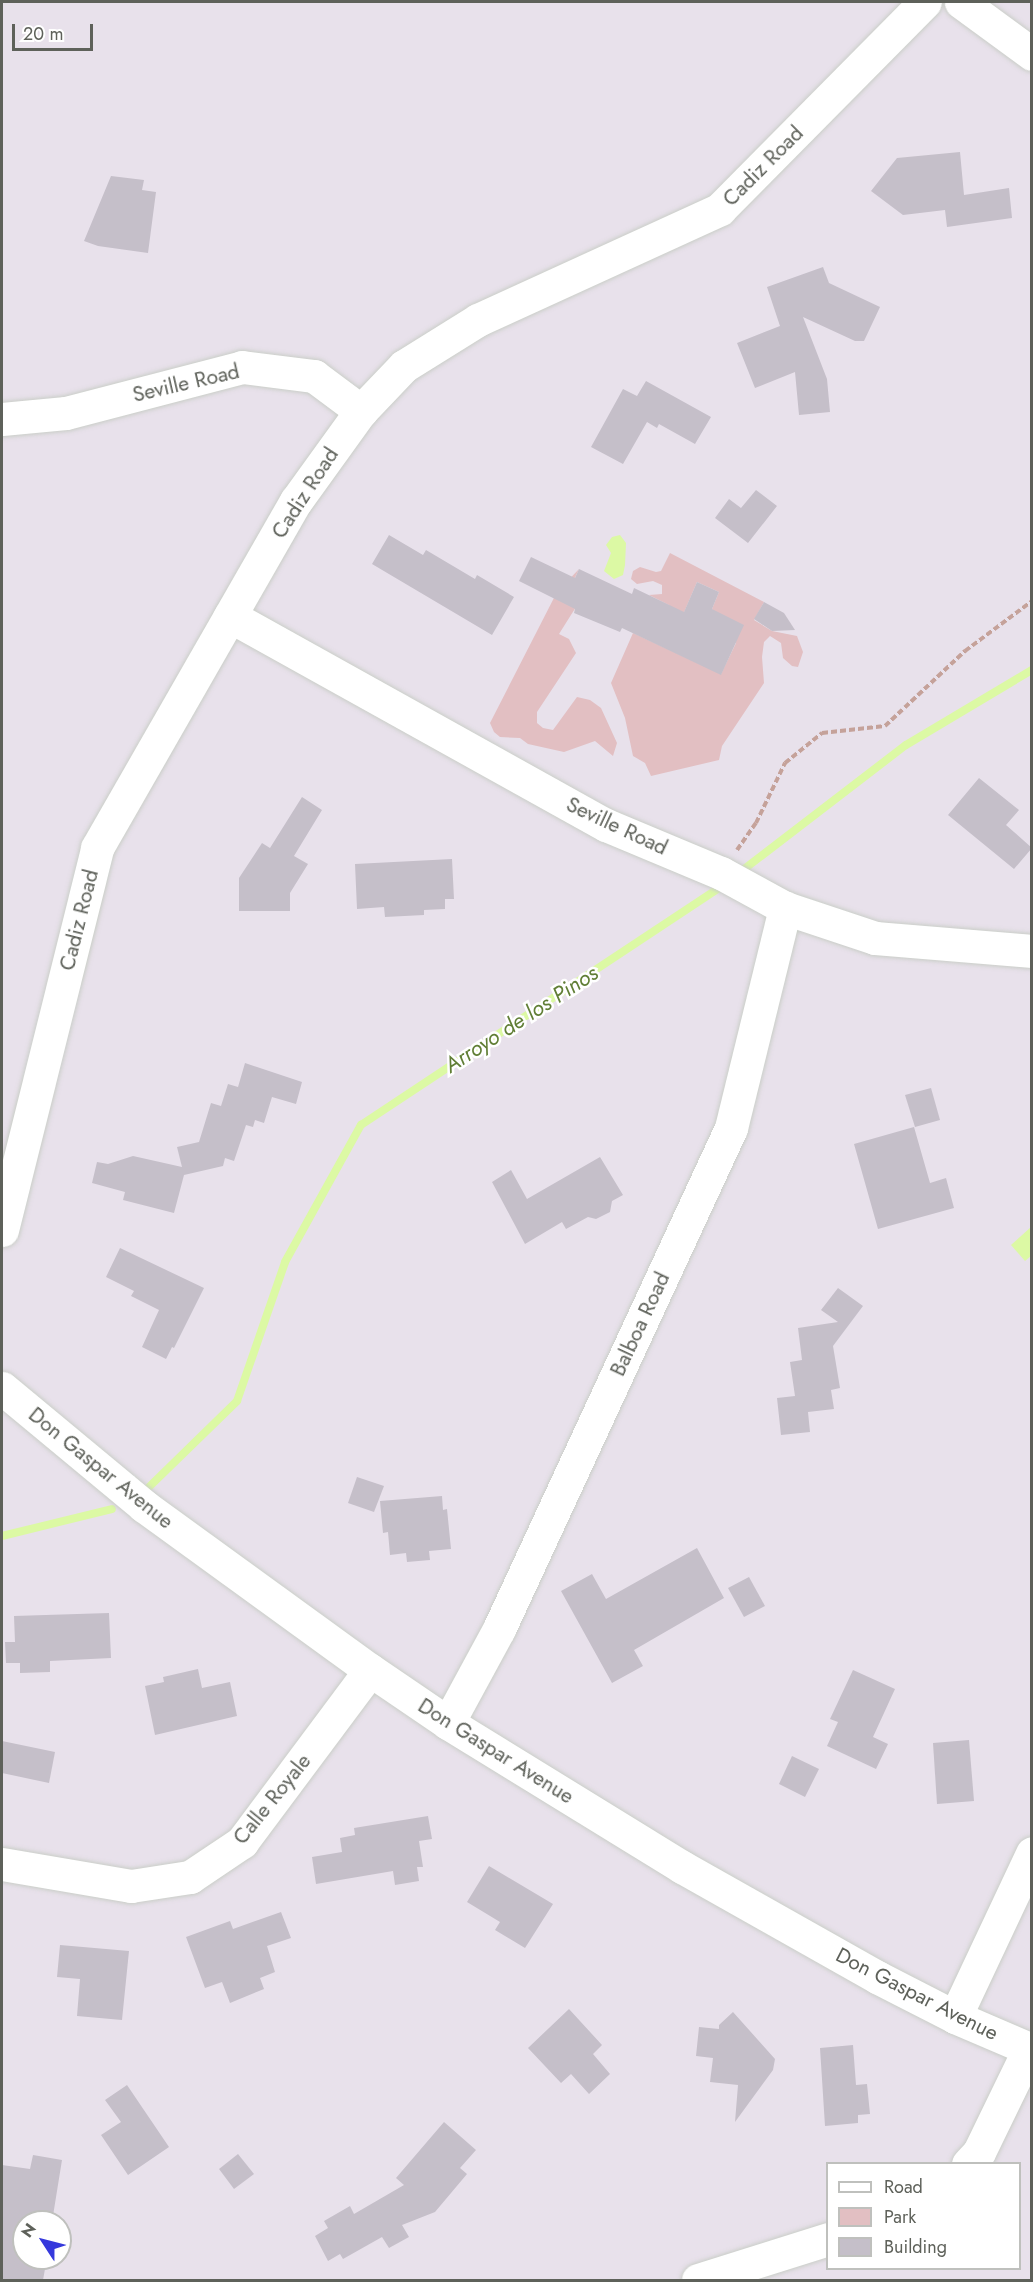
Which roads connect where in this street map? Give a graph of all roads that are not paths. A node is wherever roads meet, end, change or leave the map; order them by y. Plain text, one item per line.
1 (925, 2) edge
2 (961, 2) edge
3 (1032, 54) edge
4 (361, 411) junction
5 (2, 419) edge
6 (230, 616) junction
7 (786, 908) junction
8 (1032, 951) edge
9 (2, 1230) edge
10 (2, 1388) edge
11 (370, 1670) junction
12 (448, 1723) junction
13 (1032, 1853) edge
14 (2, 1864) edge
15 (955, 2017) junction
16 (1030, 2049) edge
17 (969, 2162) edge
18 (826, 2241) edge
19 (698, 2280) edge

1 - 4 street, Cadiz Road
2 - 3 street
4 - 5 street, Seville Road
4 - 6 street, Cadiz Road
6 - 7 street, Seville Road
6 - 9 street, Cadiz Road
7 - 8 street, Seville Road
7 - 12 street, Balboa Road
10 - 11 street, Don Gaspar Avenue
11 - 12 street, Don Gaspar Avenue
11 - 14 street, Calle Royale
12 - 15 street, Don Gaspar Avenue
13 - 15 street
15 - 16 street, Don Gaspar Avenue
16 - 17 street
18 - 19 street

